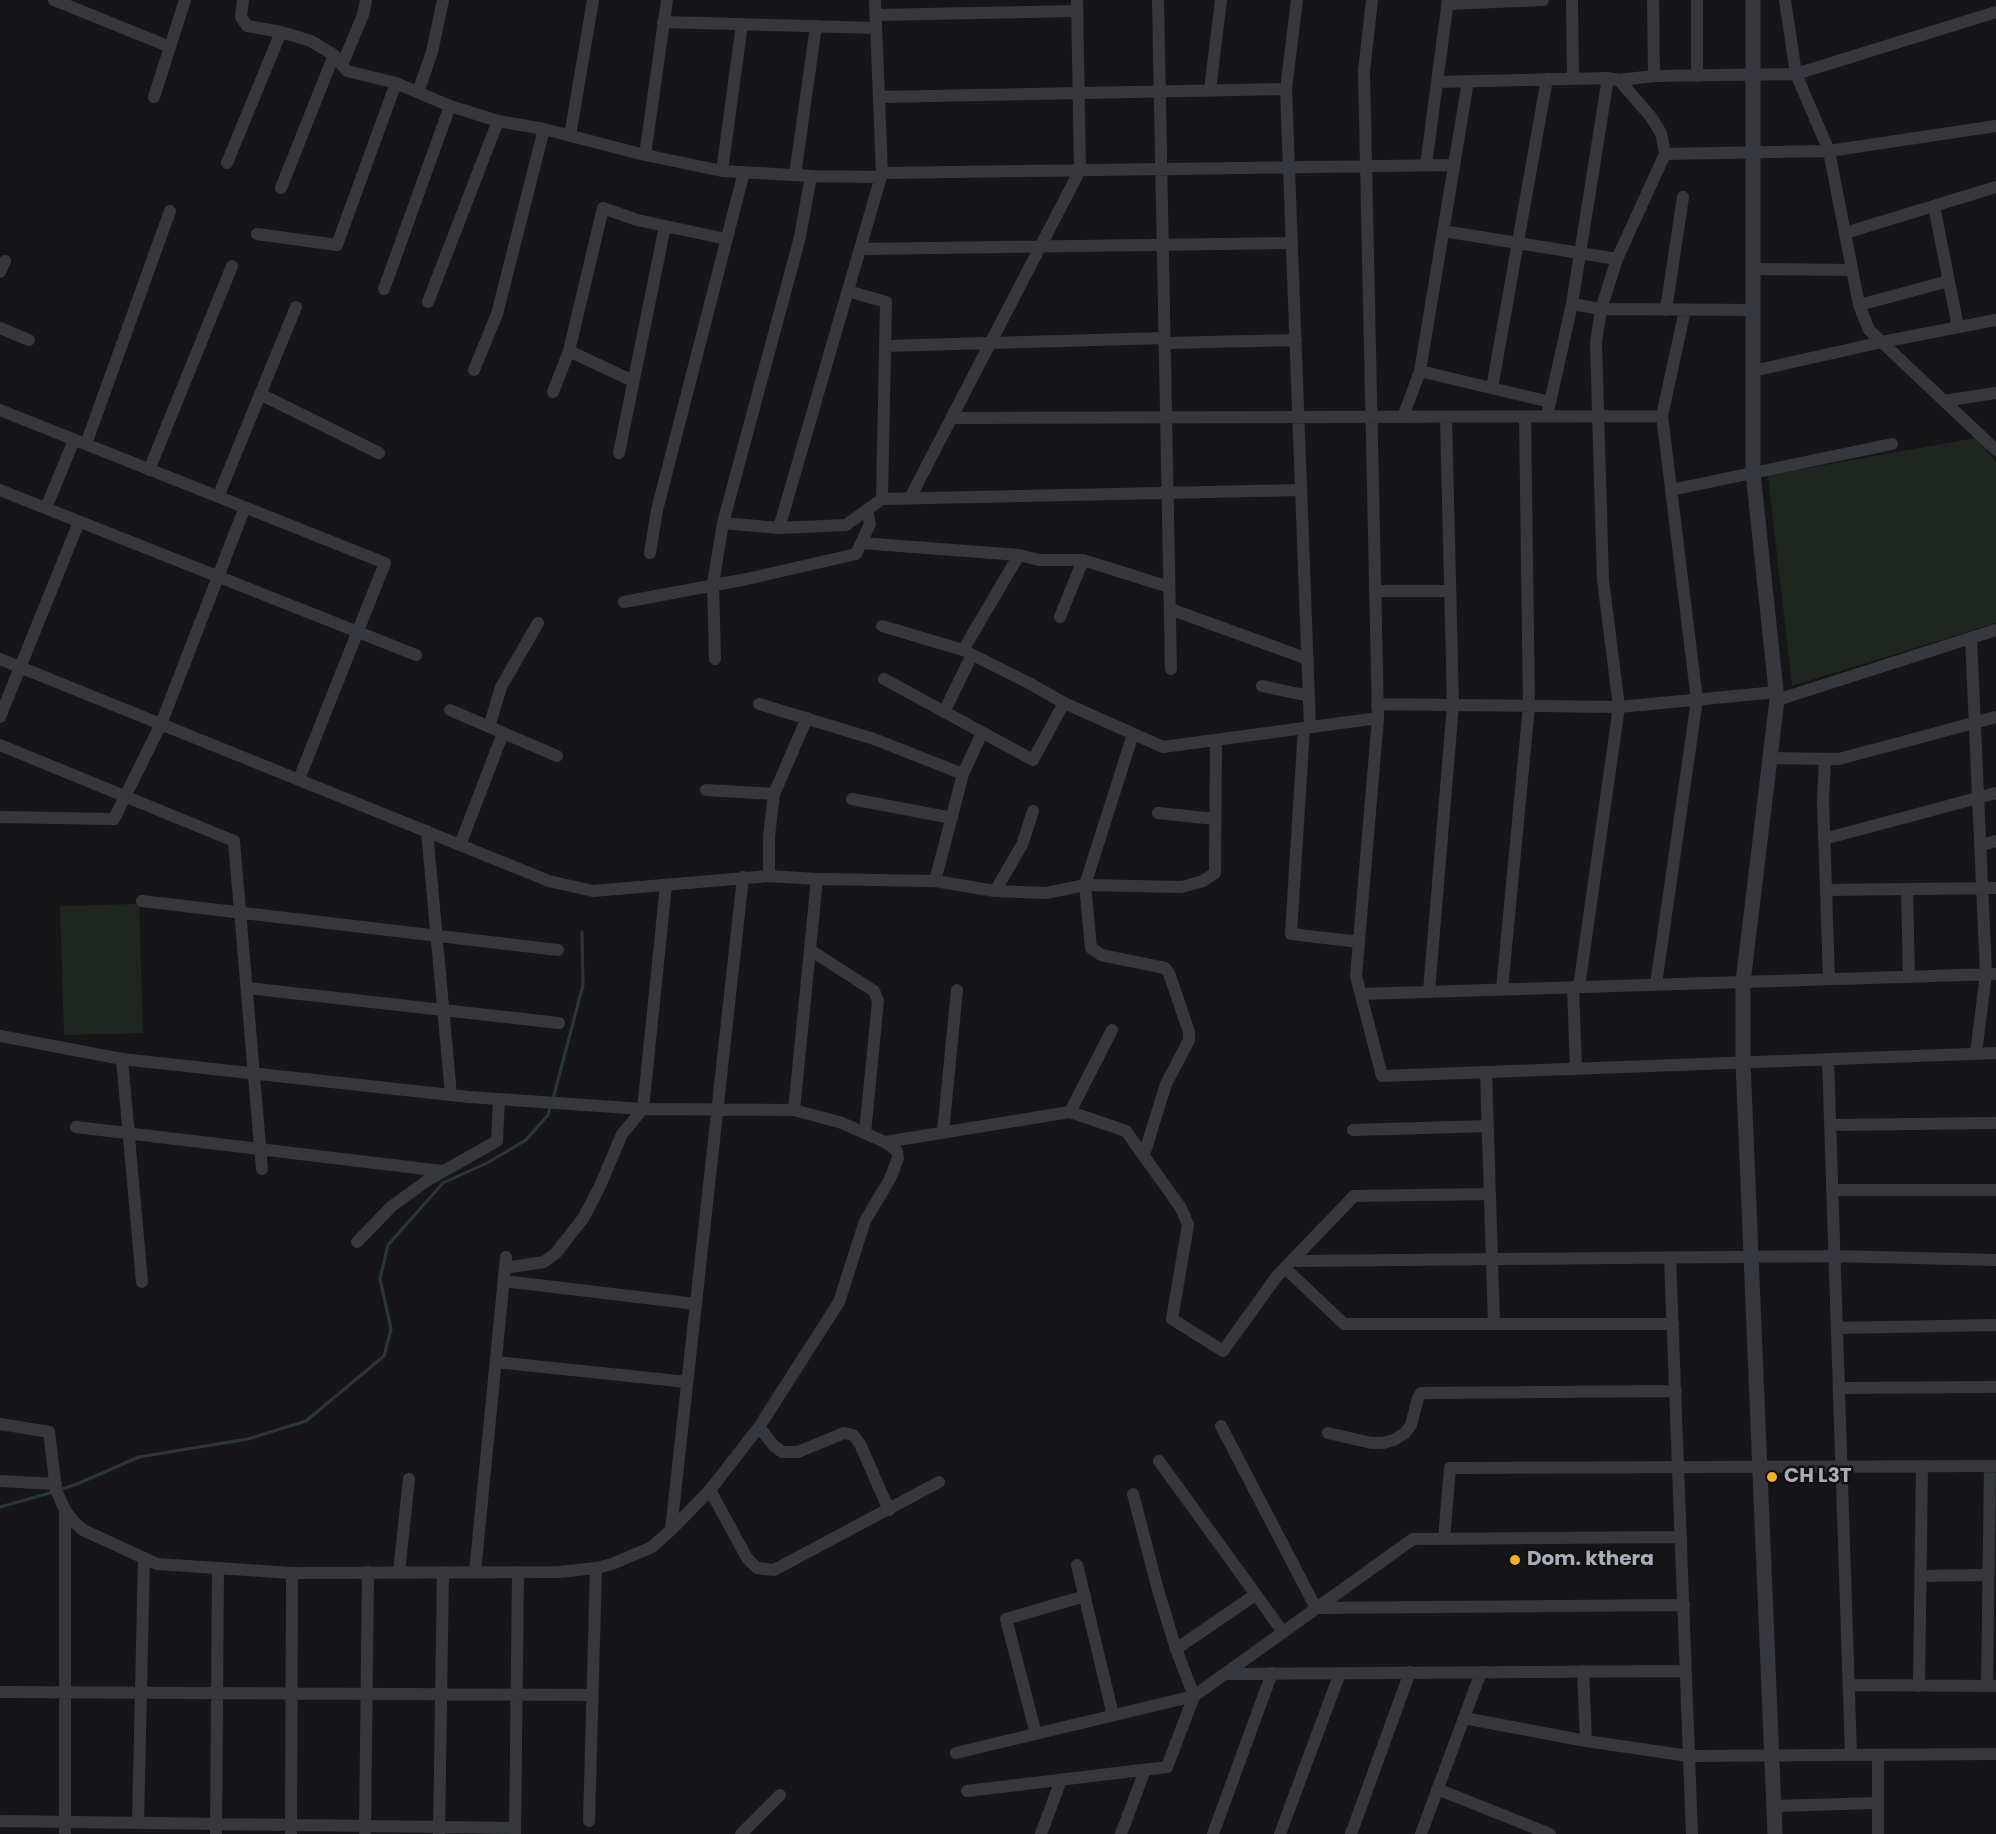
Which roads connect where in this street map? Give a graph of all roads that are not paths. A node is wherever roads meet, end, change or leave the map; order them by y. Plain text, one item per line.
1 (54, 0) edge
2 (185, 0) edge
3 (243, 0) edge
4 (366, 0) edge
5 (443, 0) edge
6 (593, 0) edge
7 (667, 0) edge
8 (874, 0) edge
9 (1158, 0) edge
10 (1221, 0) edge
11 (1296, 0) edge
12 (1372, 0) edge
13 (1542, 0) edge
14 (1572, 0) edge
15 (1653, 0) edge
16 (1697, 0) edge
17 (1753, 0) edge
18 (1785, 0) edge
19 (1448, 2) edge
20 (1077, 6) edge
21 (1996, 12) edge
22 (663, 22) junction
23 (875, 22) junction
24 (742, 24) junction
25 (816, 26) junction
26 (281, 32) junction
27 (170, 47) junction
28 (338, 60) junction
29 (1796, 74) junction
30 (1753, 75) junction
31 (1654, 76) junction
32 (1697, 76) junction
33 (1546, 79) junction
34 (1572, 79) junction
35 (1614, 79) junction
36 (1468, 81) junction
37 (1437, 82) junction
38 (396, 83) junction
39 (1286, 89) junction
40 (1210, 90) junction
41 (1158, 91) junction
42 (418, 93) junction
43 (1078, 93) junction
44 (154, 97) dead end
45 (879, 97) junction
46 (450, 106) junction
47 (498, 121) junction
48 (1996, 126) edge
49 (544, 129) junction
50 (570, 136) junction
51 (1753, 151) junction
52 (1829, 151) junction
53 (1665, 154) junction
54 (645, 155) junction
55 (227, 163) dead end
56 (1426, 165) junction
57 (1454, 165) junction
58 (1366, 166) junction
59 (1289, 167) junction
60 (1160, 169) junction
61 (1080, 170) junction
62 (722, 171) junction
63 (744, 172) junction
64 (795, 175) junction
65 (881, 175) junction
66 (811, 176) junction
67 (1996, 187) edge
68 (281, 188) dead end
69 (1683, 197) dead end
70 (1934, 206) junction
71 (170, 211) dead end
72 (665, 226) junction
73 (1443, 231) junction
74 (1845, 233) junction
75 (257, 234) dead end
76 (726, 239) junction
77 (1292, 243) junction
78 (1518, 243) junction
79 (1162, 245) junction
80 (1040, 247) junction
81 (860, 249) junction
82 (1580, 253) junction
83 (1617, 259) junction
84 (232, 266) dead end
85 (1753, 269) junction
86 (1852, 270) junction
87 (1949, 280) junction
88 (384, 288) dead end
89 (848, 291) junction
90 (428, 302) dead end
91 (1572, 304) junction
92 (1859, 305) junction
93 (296, 308) dead end
94 (1601, 309) junction
95 (1666, 310) junction
96 (1684, 310) junction
97 (1753, 310) junction
98 (1996, 320) edge
99 (1958, 327) junction
100 (0, 328) edge
101 (29, 340) dead end
102 (1164, 340) junction
103 (1296, 340) junction
104 (1881, 342) junction
105 (990, 343) junction
106 (885, 346) junction
107 (569, 351) junction
108 (474, 370) dead end
109 (1420, 371) junction
110 (1753, 372) junction
111 (633, 381) junction
112 (1492, 388) junction
113 (553, 392) dead end
114 (1996, 393) edge
115 (260, 394) junction
116 (1944, 401) junction
117 (1550, 402) junction
118 (0, 410) edge
119 (1525, 416) junction
120 (1547, 416) junction
121 (1597, 416) junction
122 (1662, 416) junction
123 (1299, 417) junction
124 (1371, 417) junction
125 (1403, 417) junction
126 (1446, 417) junction
127 (951, 418) junction
128 (1165, 418) junction
129 (74, 440) junction
130 (86, 444) junction
131 (1892, 444) dead end
132 (1996, 450) edge
133 (379, 453) dead end
134 (619, 453) dead end
135 (149, 470) junction
136 (1753, 473) junction
137 (0, 490) edge
138 (1301, 490) junction
139 (1671, 490) junction
140 (1167, 493) junction
141 (218, 496) junction
142 (910, 498) junction
143 (882, 499) junction
144 (245, 507) junction
145 (45, 508) junction
146 (867, 510) junction
147 (79, 522) junction
148 (723, 524) junction
149 (779, 528) junction
150 (861, 543) junction
151 (650, 553) dead end
152 (1019, 555) junction
153 (1083, 560) junction
154 (218, 577) junction
155 (713, 584) junction
156 (1169, 587) junction
157 (1375, 591) junction
158 (1450, 591) junction
159 (624, 602) dead end
160 (1170, 609) junction
161 (1060, 617) dead end
162 (538, 623) dead end
163 (882, 626) dead end
164 (1996, 630) edge
165 (357, 633) junction
166 (1971, 638) junction
167 (968, 652) junction
168 (416, 656) dead end
169 (715, 658) dead end
170 (0, 659) edge
171 (1308, 659) junction
172 (20, 667) junction
173 (1171, 669) dead end
174 (884, 680) dead end
175 (1262, 686) dead end
176 (1309, 696) junction
177 (1777, 696) junction
178 (1697, 700) junction
179 (1064, 703) junction
180 (759, 704) dead end
181 (1377, 704) junction
182 (1453, 705) junction
183 (1529, 706) junction
184 (1619, 707) junction
185 (450, 710) dead end
186 (944, 712) junction
187 (0, 717) edge
188 (1996, 717) edge
189 (807, 718) junction
190 (1378, 718) junction
191 (1974, 723) junction
192 (161, 724) junction
193 (489, 727) junction
194 (1307, 728) junction
195 (503, 733) junction
196 (982, 733) junction
197 (1133, 734) junction
198 (1216, 740) junction
199 (0, 745) edge
200 (557, 756) dead end
201 (1770, 758) junction
202 (1825, 759) junction
203 (963, 774) junction
204 (299, 779) junction
205 (706, 790) dead end
206 (774, 794) junction
207 (1996, 794) edge
208 (126, 796) junction
209 (1978, 798) junction
210 (852, 799) dead end
211 (1033, 811) dead end
212 (1158, 813) dead end
213 (0, 816) edge
214 (952, 818) junction
215 (1215, 819) junction
216 (427, 831) junction
217 (1824, 838) junction
218 (1996, 841) edge
219 (460, 844) junction
220 (1981, 845) junction
221 (769, 876) junction
222 (743, 877) junction
223 (817, 879) junction
224 (935, 881) junction
225 (666, 885) junction
226 (1085, 885) junction
227 (1996, 888) edge
228 (1983, 889) junction
229 (1826, 890) junction
230 (1907, 890) junction
231 (995, 891) junction
232 (142, 901) dead end
233 (240, 912) junction
234 (437, 936) junction
235 (1359, 942) junction
236 (558, 950) dead end
237 (810, 950) junction
238 (1991, 974) edge
239 (1909, 976) junction
240 (1829, 979) junction
241 (1743, 982) junction
242 (1656, 984) junction
243 (1576, 987) junction
244 (247, 988) junction
245 (1502, 989) junction
246 (957, 990) dead end
247 (1429, 992) junction
248 (1361, 994) junction
249 (444, 1010) junction
250 (559, 1023) dead end
251 (1112, 1030) dead end
252 (0, 1036) edge
253 (1976, 1053) junction
254 (1996, 1053) edge
255 (122, 1059) junction
256 (1828, 1059) junction
257 (1743, 1062) junction
258 (1576, 1069) junction
259 (1486, 1072) junction
260 (254, 1074) junction
261 (451, 1095) junction
262 (499, 1099) junction
263 (643, 1109) junction
264 (719, 1109) junction
265 (794, 1110) junction
266 (1070, 1112) junction
267 (1996, 1123) edge
268 (1830, 1125) junction
269 (1488, 1126) junction
270 (76, 1127) dead end
271 (1353, 1130) dead end
272 (943, 1132) junction
273 (129, 1133) junction
274 (865, 1133) junction
275 (885, 1142) junction
276 (260, 1149) junction
277 (1144, 1155) junction
278 (262, 1169) dead end
279 (442, 1171) junction
280 (1832, 1190) junction
281 (1996, 1190) edge
282 (1490, 1194) junction
283 (357, 1242) dead end
284 (1834, 1256) junction
285 (1751, 1257) junction
286 (1670, 1258) junction
287 (1492, 1259) junction
288 (1996, 1260) edge
289 (1288, 1265) junction
290 (505, 1269) junction
291 (142, 1282) dead end
292 (696, 1304) junction
293 (1494, 1324) junction
294 (1673, 1324) junction
295 (1996, 1325) edge
296 (1837, 1328) junction
297 (496, 1362) junction
298 (687, 1382) junction
299 (1996, 1387) edge
300 (1839, 1388) junction
301 (1676, 1391) junction
302 (0, 1424) edge
303 (1221, 1426) dead end
304 (759, 1427) junction
305 (1328, 1433) dead end
306 (1159, 1461) dead end
307 (1841, 1466) junction
308 (1922, 1466) junction
309 (1993, 1466) edge
310 (1678, 1467) junction
311 (1760, 1467) junction
312 (409, 1479) dead end
313 (0, 1481) edge
314 (939, 1482) dead end
315 (56, 1484) junction
316 (710, 1490) junction
317 (1133, 1494) dead end
318 (65, 1510) junction
319 (889, 1510) junction
320 (670, 1530) junction
321 (1992, 1536) edge
322 (1681, 1537) junction
323 (1444, 1539) junction
324 (144, 1558) junction
325 (1077, 1565) dead end
326 (218, 1568) junction
327 (596, 1568) junction
328 (368, 1572) junction
329 (399, 1572) junction
330 (443, 1572) junction
331 (475, 1572) junction
332 (518, 1572) junction
333 (292, 1573) junction
334 (1988, 1575) junction
335 (1920, 1576) junction
336 (1255, 1594) junction
337 (1085, 1596) junction
338 (1684, 1605) junction
339 (1316, 1608) junction
340 (1283, 1632) junction
341 (1176, 1649) junction
342 (1583, 1671) junction
343 (1686, 1671) junction
344 (1410, 1672) junction
345 (1481, 1672) junction
346 (1272, 1673) junction
347 (1340, 1673) junction
348 (1225, 1674) junction
349 (1849, 1686) junction
350 (1919, 1686) junction
351 (1991, 1686) edge
352 (0, 1692) edge
353 (65, 1693) junction
354 (141, 1693) junction
355 (217, 1693) junction
356 (291, 1694) junction
357 (367, 1694) junction
358 (441, 1694) junction
359 (517, 1695) junction
360 (592, 1695) junction
361 (1194, 1696) junction
362 (1113, 1715) junction
363 (1464, 1718) junction
364 (1036, 1734) junction
365 (1586, 1740) junction
366 (956, 1753) dead end
367 (1772, 1755) junction
368 (1851, 1755) junction
369 (1878, 1755) junction
370 (1996, 1755) edge
371 (1689, 1756) junction
372 (1145, 1770) junction
373 (1061, 1780) junction
374 (1437, 1789) junction
375 (967, 1791) dead end
376 (780, 1795) dead end
377 (1878, 1803) junction
378 (1774, 1806) junction
379 (0, 1821) edge
380 (589, 1821) dead end
381 (138, 1823) junction
382 (65, 1828) edge
383 (216, 1829) edge
384 (291, 1830) edge
385 (365, 1830) edge
386 (439, 1831) edge
387 (515, 1831) edge
388 (741, 1834) edge
389 (1041, 1834) edge
390 (1121, 1834) edge
391 (1213, 1834) edge
392 (1280, 1834) edge
393 (1351, 1834) edge
394 (1421, 1834) edge
395 (1551, 1834) edge
396 (1692, 1834) edge
397 (1775, 1834) edge
398 (1878, 1834) edge

1 - 27 street
2 - 27 street
3 - 26 street
4 - 28 street
5 - 42 street
6 - 50 street
7 - 22 street
8 - 23 street
9 - 41 street
10 - 40 street
11 - 39 street
12 - 58 street
13 - 19 street
14 - 34 street
15 - 31 street
16 - 32 street
17 - 30 street
18 - 29 street
19 - 37 street
20 - 23 street
20 - 43 street
21 - 29 street
22 - 24 street
22 - 54 street
23 - 25 street
23 - 45 street
24 - 25 street
24 - 62 street
25 - 64 street
26 - 28 street
26 - 55 street
27 - 44 street
28 - 38 street
28 - 68 street
29 - 30 street
29 - 52 street
30 - 32 street
30 - 51 street
31 - 32 street
31 - 35 street
33 - 34 street
33 - 36 street
33 - 78 street
34 - 35 street
35 - 53 street
35 - 82 street
36 - 37 street
36 - 57 street
37 - 56 street
38 - 42 street
38 - 75 street
39 - 40 street
39 - 59 street
40 - 41 street
41 - 43 street
41 - 60 street
42 - 46 street
43 - 45 street
43 - 61 street
45 - 65 street
46 - 47 street
46 - 88 street
47 - 49 street
47 - 90 street
48 - 52 street
49 - 50 street
49 - 108 street
50 - 54 street
51 - 52 street
51 - 53 street
51 - 85 street
52 - 74 street
53 - 83 street
54 - 62 street
56 - 57 street
56 - 58 street
57 - 73 street
58 - 59 street
58 - 124 street
59 - 60 street
59 - 77 street
60 - 61 street
60 - 79 street
61 - 65 street
61 - 80 street
62 - 63 street
63 - 64 street
63 - 76 street
64 - 66 street
65 - 66 street
65 - 81 street
66 - 148 street
67 - 70 street
69 - 95 street
70 - 74 street
70 - 87 street
71 - 130 street
72 - 76 street
72 - 107 street
72 - 111 street
73 - 78 street
73 - 109 street
74 - 86 street
76 - 151 street
77 - 79 street
77 - 103 street
78 - 82 street
78 - 112 street
79 - 80 street
79 - 102 street
80 - 81 street
80 - 105 street
81 - 89 street
82 - 83 street
82 - 91 street
83 - 94 street
84 - 135 street
85 - 86 street
85 - 97 street
86 - 92 street
87 - 92 street
87 - 99 street
89 - 106 street
89 - 149 street
91 - 94 street
91 - 117 street
92 - 104 street
93 - 115 street
94 - 95 street
94 - 121 street
95 - 96 street
96 - 97 street
96 - 122 street
97 - 110 street
98 - 99 street
99 - 104 street
100 - 101 street
102 - 103 street
102 - 105 street
102 - 128 street
103 - 123 street
104 - 110 street
104 - 116 street
105 - 106 street
105 - 127 street
106 - 143 street
107 - 111 street
107 - 113 street
109 - 112 street
109 - 125 street
110 - 136 street
111 - 134 street
112 - 117 street
114 - 116 street
115 - 133 street
115 - 141 street
116 - 132 street
117 - 120 street
118 - 129 street
119 - 120 street
119 - 126 street
119 - 183 street
120 - 121 street
121 - 122 street
121 - 184 street
122 - 139 street
123 - 124 street
123 - 128 street
123 - 138 street
124 - 125 street
124 - 157 street
125 - 126 street
126 - 158 street
127 - 128 street
127 - 142 street
128 - 140 street
129 - 130 street
129 - 145 street
130 - 135 street
131 - 136 street
135 - 141 street
136 - 139 street
136 - 177 street
137 - 145 street
138 - 140 street
138 - 171 street
139 - 178 street
140 - 142 street
140 - 156 street
141 - 144 street
142 - 143 street
143 - 146 street
144 - 154 street
144 - 165 street
145 - 147 street
146 - 149 street
146 - 150 street
147 - 154 street
147 - 172 street
148 - 149 street
148 - 155 street
150 - 152 street
150 - 155 street
152 - 153 street
152 - 167 street
153 - 156 street
153 - 161 street
154 - 165 street
154 - 192 street
155 - 159 street
155 - 169 street
156 - 160 street
157 - 158 street
157 - 181 street
158 - 182 street
160 - 171 street
160 - 173 street
162 - 193 street
163 - 167 street
164 - 166 street
165 - 168 street
165 - 204 street
166 - 177 street
166 - 191 street
167 - 179 street
167 - 186 street
170 - 172 street
171 - 176 street
172 - 187 street
172 - 192 street
174 - 186 street
175 - 176 street
176 - 194 street
177 - 178 street
177 - 201 street
178 - 184 street
178 - 242 street
179 - 196 street
179 - 197 street
180 - 189 street
181 - 182 street
181 - 190 street
182 - 183 street
182 - 247 street
183 - 184 street
183 - 245 street
184 - 243 street
185 - 193 street
186 - 196 street
188 - 191 street
189 - 203 street
189 - 206 street
190 - 194 street
190 - 235 street
191 - 202 street
191 - 209 street
192 - 204 street
192 - 208 street
193 - 195 street
194 - 198 street
194 - 235 street
195 - 200 street
195 - 219 street
196 - 203 street
197 - 198 street
197 - 226 street
198 - 215 street
199 - 208 street
201 - 202 street
201 - 241 street
202 - 217 street
203 - 214 street
204 - 216 street
205 - 206 street
206 - 221 street
207 - 209 street
208 - 213 street
208 - 233 street
209 - 217 street
209 - 220 street
210 - 214 street
211 - 231 street
212 - 215 street
214 - 224 street
215 - 226 street
216 - 219 street
216 - 234 street
217 - 229 street
218 - 220 street
219 - 225 street
220 - 228 street
221 - 222 street
221 - 223 street
222 - 225 street
222 - 264 street
223 - 224 street
223 - 237 street
224 - 231 street
225 - 263 street
226 - 231 street
226 - 277 street
227 - 228 street
228 - 230 street
228 - 238 street
229 - 230 street
229 - 240 street
230 - 239 street
232 - 233 street
233 - 234 street
233 - 244 street
234 - 236 street
234 - 249 street
235 - 248 street
237 - 265 street
237 - 274 street
238 - 239 street
238 - 253 street
239 - 240 street
240 - 241 street
241 - 242 street
241 - 257 street
242 - 243 street
243 - 245 street
243 - 258 street
244 - 249 street
244 - 260 street
245 - 247 street
246 - 272 street
247 - 248 street
248 - 259 street
249 - 250 street
249 - 261 street
251 - 266 street
252 - 255 street
253 - 254 street
253 - 256 street
255 - 260 street
255 - 273 street
256 - 257 street
256 - 268 street
257 - 258 street
257 - 285 street
258 - 259 street
259 - 269 street
260 - 261 street
260 - 276 street
261 - 262 street
262 - 263 street
262 - 279 street
263 - 264 street
263 - 290 street
264 - 265 street
264 - 292 street
265 - 274 street
266 - 272 street
266 - 277 street
267 - 268 street
268 - 280 street
269 - 271 street
269 - 282 street
270 - 273 street
272 - 275 street
273 - 276 street
273 - 291 street
274 - 275 street
275 - 304 street
276 - 278 street
276 - 279 street
277 - 289 street
279 - 283 street
280 - 281 street
280 - 284 street
282 - 287 street
282 - 289 street
284 - 285 street
284 - 288 street
284 - 296 street
285 - 286 street
285 - 311 street
286 - 287 street
286 - 294 street
287 - 289 street
287 - 293 street
289 - 293 street
290 - 292 street
290 - 297 street
292 - 298 street
293 - 294 street
294 - 301 street
295 - 296 street
296 - 300 street
297 - 298 street
297 - 331 street
298 - 320 street
299 - 300 street
300 - 307 street
301 - 305 street
301 - 310 street
302 - 315 street
303 - 339 street
304 - 316 street
304 - 319 street
306 - 336 street
307 - 308 street
307 - 311 street
307 - 349 street
308 - 309 street
308 - 335 street
309 - 321 street
310 - 311 street
310 - 322 street
310 - 323 street
311 - 367 street
312 - 329 street
313 - 315 street
314 - 319 street
315 - 318 street
316 - 319 street
316 - 320 street
317 - 341 street
318 - 324 street
318 - 353 street
320 - 327 street
321 - 334 street
322 - 323 street
322 - 338 street
323 - 339 street
324 - 326 street
324 - 354 street
325 - 337 street
326 - 333 street
326 - 355 street
327 - 332 street
327 - 360 street
328 - 329 street
328 - 333 street
328 - 357 street
329 - 330 street
330 - 331 street
330 - 358 street
331 - 332 street
332 - 359 street
333 - 356 street
334 - 335 street
334 - 351 street
335 - 350 street
336 - 340 street
336 - 341 street
337 - 362 street
337 - 364 street
338 - 339 street
338 - 343 street
339 - 340 street
340 - 348 street
341 - 361 street
342 - 343 street
342 - 345 street
342 - 365 street
343 - 371 street
344 - 345 street
344 - 347 street
344 - 393 street
345 - 363 street
346 - 347 street
346 - 348 street
346 - 391 street
347 - 392 street
348 - 361 street
349 - 350 street
349 - 368 street
350 - 351 street
352 - 353 street
353 - 354 street
353 - 382 street
354 - 355 street
354 - 381 street
355 - 356 street
355 - 383 street
356 - 357 street
356 - 384 street
357 - 358 street
357 - 385 street
358 - 359 street
358 - 386 street
359 - 360 street
359 - 387 street
360 - 380 street
361 - 362 street
361 - 372 street
362 - 364 street
363 - 365 street
363 - 374 street
364 - 366 street
365 - 371 street
367 - 368 street
367 - 371 street
367 - 378 street
368 - 369 street
369 - 370 street
369 - 377 street
371 - 396 street
372 - 373 street
372 - 390 street
373 - 375 street
373 - 389 street
374 - 394 street
374 - 395 street
376 - 388 street
377 - 378 street
377 - 398 street
378 - 397 street
379 - 382 street
381 - 382 street
381 - 383 street
383 - 384 street
384 - 385 street
385 - 386 street
386 - 387 street

